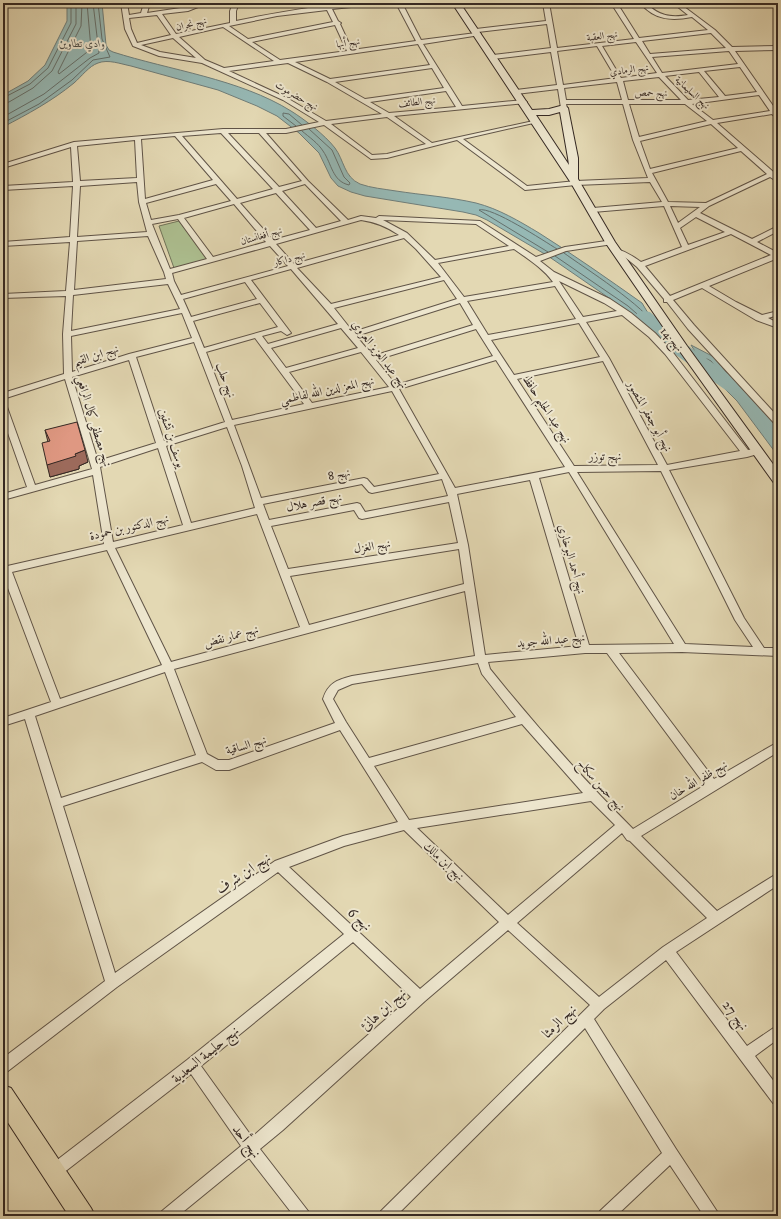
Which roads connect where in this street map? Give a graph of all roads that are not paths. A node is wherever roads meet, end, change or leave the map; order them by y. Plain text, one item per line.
1 (124, 3) edge
2 (147, 3) edge
3 (196, 3) edge
4 (236, 3) edge
5 (298, 3) edge
6 (370, 3) edge
7 (399, 3) edge
8 (456, 3) edge
9 (546, 3) edge
10 (614, 3) edge
11 (643, 3) edge
12 (676, 3) edge
13 (328, 8) junction
14 (301, 10) junction
15 (159, 13) junction
16 (144, 14) junction
17 (692, 16) junction
18 (125, 17) junction
19 (550, 22) junction
20 (233, 23) junction
21 (338, 23) junction
22 (223, 25) junction
23 (713, 31) junction
24 (477, 32) junction
25 (174, 36) junction
26 (637, 40) junction
27 (246, 41) junction
28 (419, 42) junction
29 (135, 45) junction
30 (599, 45) junction
31 (778, 48) edge
32 (731, 49) junction
33 (555, 50) junction
34 (350, 51) junction
35 (648, 56) junction
36 (493, 57) junction
37 (287, 60) junction
38 (204, 61) junction
39 (279, 62) junction
40 (743, 65) junction
41 (433, 66) junction
42 (222, 70) junction
43 (700, 70) junction
44 (660, 74) junction
45 (619, 80) junction
46 (329, 81) junction
47 (560, 86) junction
48 (447, 89) junction
49 (516, 92) junction
50 (762, 92) junction
51 (723, 98) junction
52 (363, 101) junction
53 (524, 102) junction
54 (625, 102) junction
55 (686, 102) junction
56 (459, 107) junction
57 (564, 108) junction
58 (773, 112) junction
59 (388, 115) junction
60 (533, 118) junction
61 (778, 118) edge
62 (712, 122) junction
63 (325, 123) junction
64 (223, 131) junction
65 (261, 131) junction
66 (177, 134) junction
67 (138, 138) junction
68 (458, 138) junction
69 (636, 140) junction
70 (74, 144) junction
71 (431, 145) junction
72 (743, 149) junction
73 (3, 166) edge
74 (648, 172) junction
75 (771, 174) junction
76 (140, 180) junction
77 (653, 180) junction
78 (778, 180) edge
79 (218, 181) junction
80 (575, 181) junction
81 (306, 182) junction
82 (77, 184) junction
83 (3, 188) edge
84 (276, 190) junction
85 (235, 200) junction
86 (142, 202) junction
87 (666, 204) junction
88 (707, 205) junction
89 (593, 210) junction
90 (696, 214) junction
91 (180, 217) junction
92 (363, 218) junction
93 (346, 222) junction
94 (148, 223) junction
95 (676, 228) junction
96 (778, 228) edge
97 (314, 230) junction
98 (731, 232) junction
99 (151, 234) junction
100 (404, 236) junction
101 (73, 240) junction
102 (270, 242) junction
103 (610, 242) junction
104 (752, 242) junction
105 (3, 244) edge
106 (515, 247) junction
107 (686, 249) junction
108 (618, 253) junction
109 (778, 255) edge
110 (211, 260) junction
111 (535, 260) junction
112 (433, 262) junction
113 (640, 265) junction
114 (292, 267) junction
115 (168, 272) junction
116 (551, 274) junction
117 (445, 278) junction
118 (247, 280) junction
119 (170, 281) junction
120 (556, 284) junction
121 (704, 286) junction
122 (71, 293) junction
123 (3, 296) edge
124 (179, 298) junction
125 (262, 300) junction
126 (462, 300) junction
127 (668, 300) junction
128 (329, 307) junction
129 (184, 310) junction
130 (624, 312) junction
131 (778, 313) edge
132 (759, 318) junction
133 (188, 320) junction
134 (582, 320) junction
135 (342, 325) junction
136 (478, 326) junction
137 (778, 326) edge
138 (283, 328) junction
139 (67, 334) junction
140 (257, 335) junction
141 (351, 335) junction
142 (487, 338) junction
143 (197, 339) junction
144 (292, 339) junction
145 (266, 347) junction
146 (363, 349) junction
147 (201, 351) junction
148 (132, 356) junction
149 (498, 358) junction
150 (605, 358) junction
151 (371, 359) junction
152 (285, 371) junction
153 (68, 376) junction
154 (511, 378) junction
155 (394, 388) junction
156 (3, 396) edge
157 (309, 405) junction
158 (3, 407) edge
159 (778, 422) edge
160 (229, 423) junction
161 (161, 444) junction
162 (753, 452) junction
163 (97, 468) junction
164 (664, 468) junction
165 (571, 469) junction
166 (444, 476) junction
167 (534, 477) junction
168 (778, 480) edge
169 (32, 488) junction
170 (453, 495) junction
171 (3, 497) edge
172 (259, 506) junction
173 (266, 524) junction
174 (188, 527) junction
175 (109, 545) junction
176 (463, 545) junction
177 (5, 570) edge
178 (285, 573) junction
179 (470, 586) junction
180 (306, 630) junction
181 (682, 648) junction
182 (585, 649) junction
183 (611, 650) junction
184 (762, 652) junction
185 (778, 652) edge
186 (481, 659) junction
187 (168, 667) junction
188 (331, 690) joint
189 (57, 704) junction
190 (29, 714) junction
191 (524, 719) junction
192 (3, 722) edge
193 (342, 726) junction
194 (778, 746) edge
195 (203, 757) junction
196 (367, 763) junction
197 (713, 786) junction
198 (592, 796) junction
199 (56, 804) junction
200 (406, 825) junction
201 (626, 831) junction
202 (279, 865) junction
203 (778, 878) edge
204 (715, 918) junction
205 (508, 921) junction
206 (354, 934) junction
207 (667, 951) junction
208 (112, 983) junction
209 (420, 996) junction
210 (599, 1005) junction
211 (586, 1017) junction
212 (778, 1031) edge
213 (746, 1054) junction
214 (192, 1065) junction
215 (3, 1066) edge
216 (3, 1096) edge
217 (778, 1098) edge
218 (250, 1147) junction
219 (672, 1154) junction
220 (53, 1172) junction
221 (83, 1216) edge
222 (167, 1216) edge
223 (303, 1216) edge
224 (386, 1216) edge
225 (605, 1216) edge
226 (713, 1216) edge

1 - 18 street
2 - 16 street
3 - 15 street
4 - 20 street
5 - 14 street
6 - 13 street, نهج نجران
7 - 28 street
8 - 24 main road
9 - 19 street
10 - 26 street, نهج السليمانية
11 - 17 street
12 - 17 street
13 - 14 street, نهج نجران
13 - 21 street
14 - 20 street, نهج نجران
15 - 16 street
15 - 25 street
16 - 18 street
17 - 23 street
18 - 29 street
19 - 24 street, نهج أبها
19 - 33 street
20 - 22 street, نهج نجران
21 - 27 street
21 - 34 street
22 - 25 street, نهج نجران
22 - 27 street
23 - 26 street, نهج العقبة
23 - 32 street
24 - 28 street, نهج أبها
24 - 36 main road
25 - 29 street, نهج نجران
25 - 38 street
26 - 30 street, نهج العقبة
26 - 35 street, نهج السليمانية
27 - 39 street
28 - 34 street, نهج أبها
28 - 41 street
29 - 38 street
30 - 33 street, نهج العقبة
30 - 45 street
31 - 32 street
32 - 35 street
32 - 40 street
33 - 36 street, نهج العقبة
33 - 47 street
34 - 37 street, نهج أبها
35 - 44 street, نهج السليمانية
36 - 49 main road
37 - 39 street, نهج أبها
37 - 46 street
38 - 42 street, نهج حضرموت
39 - 42 street, نهج أبها
40 - 43 street, نهج الرمادي
40 - 50 street
41 - 46 street
41 - 48 street
42 - 63 street, نهج حضرموت
43 - 44 street, نهج الرمادي
43 - 51 street
44 - 45 street, نهج الرمادي
44 - 55 street, نهج السليمانية
45 - 47 street, نهج الرمادي
45 - 54 street
46 - 52 street
47 - 49 street, نهج الرمادي
47 - 57 street
48 - 52 street
48 - 56 street
49 - 53 main road
50 - 51 street, نهج حمص
50 - 58 street
51 - 55 street, نهج حمص
52 - 59 street
53 - 56 street, نهج الطائف
53 - 60 main road
54 - 55 street, نهج حمص
54 - 57 street, نهج حمص
54 - 69 street
55 - 62 street, نهج السليمانية
56 - 59 street, نهج الطائف
57 - 60 main road
57 - 80 main road
58 - 61 street
58 - 62 street
59 - 63 street, نهج الطائف
59 - 71 street
60 - 68 street
60 - 80 main road
62 - 69 street
62 - 72 street, نهج السليمانية
63 - 65 street, نهج الطائف
63 - 71 street, نهج حضرموت
64 - 65 street, نهج الطائف
64 - 66 street, نهج الطائف
64 - 84 street
65 - 81 street
66 - 67 street, نهج الطائف
66 - 79 street, نهج عبد العزيز العروي
67 - 70 street, نهج الطائف
67 - 76 street, نهج حلب
68 - 71 street
68 - 80 street
69 - 74 street
70 - 73 street, نهج الطائف
70 - 82 street, نهج مصطفى كمال الرافعي
72 - 74 street
72 - 75 street, نهج السليمانية
74 - 77 street
75 - 78 street, نهج السليمانية
75 - 88 street
76 - 82 street
76 - 86 street, نهج حلب
77 - 80 street
77 - 87 street
79 - 85 street, نهج عبد العزيز العروي
79 - 86 street
80 - 89 main road
81 - 84 street
81 - 93 street
82 - 83 street
82 - 101 street, نهج مصطفى كمال الرافعي
84 - 85 street
84 - 97 street
85 - 91 street
85 - 102 street, نهج عبد العزيز العروي
86 - 94 street, نهج حلب
87 - 88 street
87 - 89 street
87 - 95 street
88 - 90 street
89 - 103 main road
90 - 95 street
90 - 98 street
91 - 94 street
91 - 110 street
92 - 93 street, نهج أفغانستان
92 - 100 street, نهج عبد الحليم حافظ
92 - 106 street, نهج أبو جعفر المنصور
93 - 97 street, نهج أفغانستان
94 - 99 street, نهج حلب
95 - 107 street
96 - 104 street
97 - 102 street, نهج أفغانستان
98 - 104 street
98 - 107 street
99 - 101 street
99 - 115 street, نهج حلب
100 - 112 street, نهج عبد الحليم حافظ
100 - 114 street, نهج داكار
101 - 105 street
101 - 122 street, نهج مصطفى كمال الرافعي
102 - 110 street, نهج أفغانستان
102 - 114 street, نهج عبد العزيز العروي
103 - 108 main road
103 - 111 street
104 - 109 street
106 - 111 street, نهج أبو جعفر المنصور
106 - 112 street
107 - 113 street
108 - 113 street
108 - 162 main road
109 - 121 street
110 - 115 street, نهج أفغانستان
111 - 116 street, نهج أبو جعفر المنصور
112 - 117 street, نهج عبد الحليم حافظ
113 - 127 street
114 - 118 street, نهج داكار
114 - 128 street, نهج عبد العزيز العروي
115 - 119 street, نهج حلب
116 - 120 street, نهج أبو جعفر المنصور
116 - 130 street, نهج 14
117 - 126 street, نهج عبد الحليم حافظ
117 - 128 street
118 - 124 street, نهج داكار
118 - 125 street
119 - 122 street
119 - 124 street, نهج حلب
120 - 126 street
120 - 134 street, نهج أبو جعفر المنصور
121 - 127 street
121 - 132 street
122 - 123 street
122 - 139 street, نهج مصطفى كمال الرافعي
124 - 129 street, نهج حلب
125 - 133 street
125 - 138 street
126 - 136 street, نهج عبد الحليم حافظ
126 - 141 street
127 - 159 street
128 - 135 street, نهج عبد العزيز العروي
129 - 133 street, نهج حلب
129 - 139 street
130 - 134 street
130 - 162 street, نهج 14
131 - 132 street
132 - 137 street
133 - 143 street, نهج حلب
134 - 142 street
134 - 150 street, نهج أبو جعفر المنصور
135 - 141 street, نهج عبد العزيز العروي
135 - 144 street
136 - 142 street, نهج عبد الحليم حافظ
136 - 151 street
138 - 140 street
138 - 144 street
139 - 153 street, نهج مصطفى كمال الرافعي
140 - 145 street
140 - 147 street
141 - 146 street, نهج عبد العزيز العروي
142 - 149 street, نهج عبد الحليم حافظ
143 - 147 street, نهج حلب
143 - 148 street, نهج ابن القيم
144 - 145 street
145 - 152 street
146 - 151 street, نهج عبد العزيز العروي
146 - 152 street
147 - 160 street, نهج حلب
148 - 153 street, نهج ابن القيم
148 - 161 street, يوسف بن تشفين
149 - 154 street, نهج عبد الحليم حافظ
149 - 155 street, نهج المعز لدين الله لفاطمي
150 - 154 street
150 - 164 street, نهج أبو جعفر المنصور
151 - 155 street, نهج عبد العزيز العروي
152 - 157 street
153 - 156 street, نهج ابن القيم
153 - 163 street, نهج مصطفى كمال الرافعي
154 - 165 street, نهج عبد الحليم حافظ
155 - 157 street, نهج المعز لدين الله لفاطمي
155 - 166 street, نهج عبد العزيز العروي
157 - 160 street, نهج المعز لدين الله لفاطمي
158 - 169 street
160 - 161 street, نهج المعز لدين الله لفاطمي
160 - 172 street, نهج حلب
161 - 163 street, نهج المعز لدين الله لفاطمي
161 - 174 street, يوسف بن تشفين
162 - 164 street, نهج توزر
162 - 168 main road
163 - 169 street, نهج المعز لدين الله لفاطمي
163 - 175 street, نهج مصطفى كمال الرافعي
164 - 165 street, نهج توزر
164 - 184 street, نهج أبو جعفر المنصور
165 - 167 street, نهج توزر
165 - 181 street, نهج عبد الحليم حافظ
166 - 170 street, نهج عبد العزيز العروي
166 - 172 street, نهج 8
167 - 170 street, نهج توزر
167 - 182 street, نهج أحمد البوخاري
169 - 171 street, نهج المعز لدين الله لفاطمي
170 - 173 street, نهج قصر هلال
170 - 176 street, نهج عبد العزيز العروي
172 - 173 street, نهج حلب
172 - 174 street, نهج الدكتور بن حمودة
173 - 178 street, نهج حلب
174 - 175 street, نهج الدكتور بن حمودة
175 - 177 street, نهج الدكتور بن حمودة
175 - 187 street, نهج مصطفى كمال الرافعي
176 - 178 street, نهج الغزل
176 - 179 street, نهج عبد العزيز العروي
177 - 189 street
178 - 180 street, نهج حلب
179 - 180 street, نهج عمار نقض
179 - 186 street, نهج عبد العزيز العروي
180 - 187 street, نهج عمار نقض
181 - 183 street, نهج عبد الله جويد
181 - 184 street, نهج عبد الله جويد
182 - 183 street, نهج عبد الله جويد
182 - 186 street, نهج عبد الله جويد
183 - 197 street
184 - 185 street, نهج عبد الله جويد
186 - 188 street, نهج عبد الله جويد
186 - 191 street, نهج حسن سكاح
187 - 189 street, نهج عمار نقض
187 - 195 street
188 - 193 street, نهج ابن مالك
189 - 190 street, نهج عمار نقض
190 - 192 street, نهج عمار نقض
190 - 199 street
191 - 196 street
191 - 198 street, نهج حسن سكاح
193 - 195 street, نهج الساقية
193 - 196 street, نهج ابن مالك
194 - 197 street, نهج ظفر الله خان
195 - 199 street
196 - 200 street, نهج ابن مالك
197 - 201 street, نهج ظفر الله خان
198 - 200 street, نهج ابن شرف
198 - 201 street, نهج حسن سكاح
199 - 208 street
200 - 202 street, نهج ابن شرف
200 - 205 street, نهج ابن مالك
201 - 204 street, نهج حسن سكاح
201 - 205 street, نهج ابن هانئ
202 - 206 street, نهج 6
202 - 208 street, نهج ابن شرف
203 - 204 street, نهج الرمثا
204 - 207 street, نهج الرمثا
205 - 209 street, نهج ابن هانئ
205 - 210 street, نهج ابن مالك
206 - 209 street, نهج 6
206 - 214 street, نهج حليمة السعدية
207 - 210 street, نهج الرمثا
207 - 213 street, نهج 27
208 - 215 street, نهج ابن شرف
209 - 218 street, نهج ابن هانئ
210 - 211 street, نهج الرمثا
211 - 219 street
211 - 224 street, نهج الرمثا
212 - 213 street
213 - 217 street, نهج 27
214 - 218 street, نهج أحد
214 - 220 street, نهج حليمة السعدية
216 - 220 main road
218 - 222 street, نهج ابن هانئ
218 - 223 street, نهج أحد
219 - 225 street
219 - 226 street
220 - 221 main road

